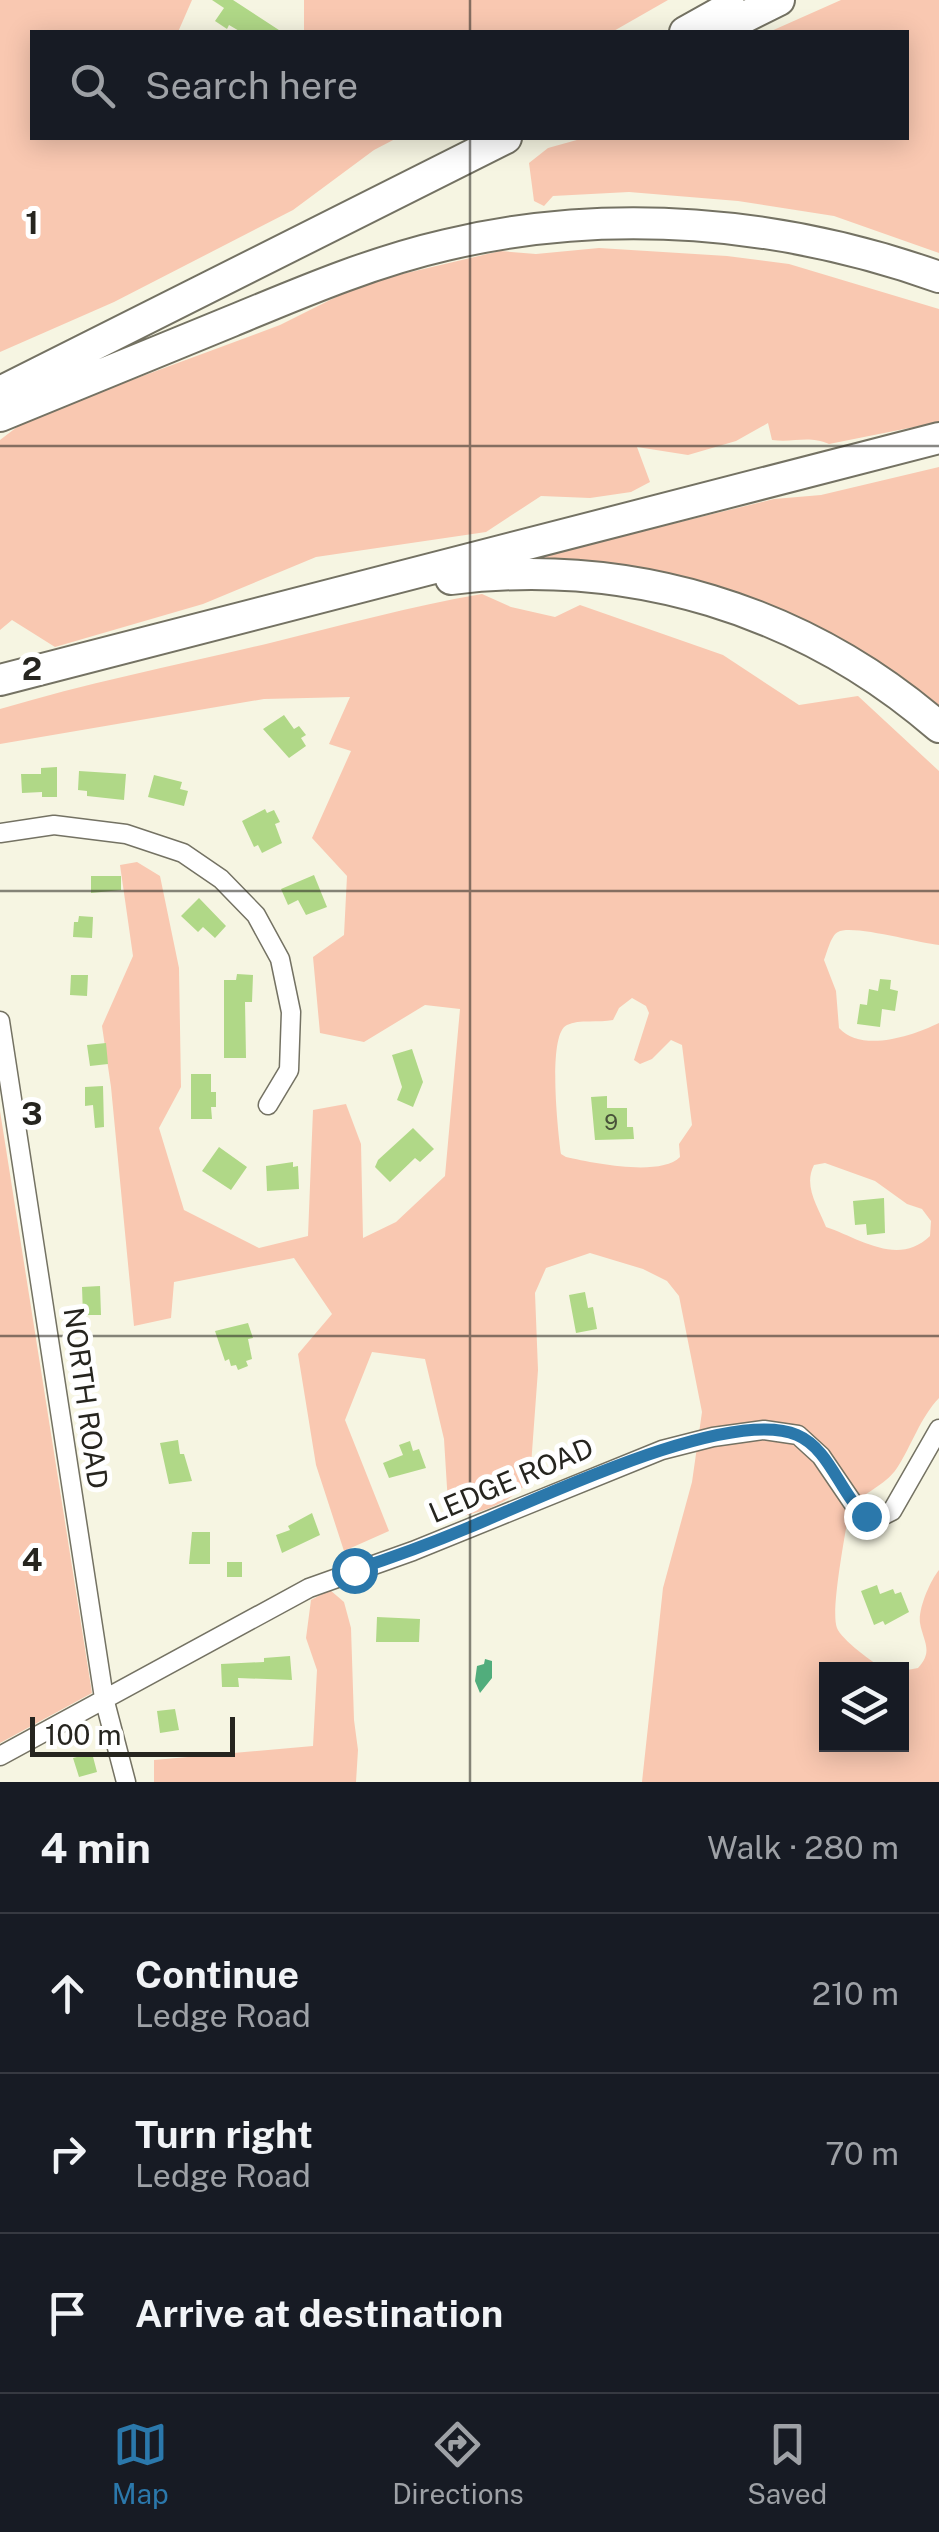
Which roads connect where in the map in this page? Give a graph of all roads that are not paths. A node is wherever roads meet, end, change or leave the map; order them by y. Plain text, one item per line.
1 (742, 0) edge
2 (779, 0) edge
3 (690, 30) edge
4 (719, 30) edge
5 (502, 140) edge
6 (939, 277) edge
7 (0, 392) edge
8 (0, 416) edge
9 (939, 438) edge
10 (358, 588) junction
11 (0, 680) edge
12 (939, 726) edge
13 (0, 833) edge
14 (0, 1021) edge
15 (268, 1105) dead end
16 (939, 1430) edge
17 (104, 1698) junction
18 (0, 1756) edge
19 (126, 1782) edge

1 - 3 highway
2 - 4 highway
5 - 7 highway
6 - 8 highway
9 - 10 highway
10 - 11 highway
10 - 12 highway
13 - 15 street
14 - 17 street, NORTH ROAD
16 - 17 street, LEDGE ROAD
17 - 18 street
17 - 19 street, NORTH ROAD

